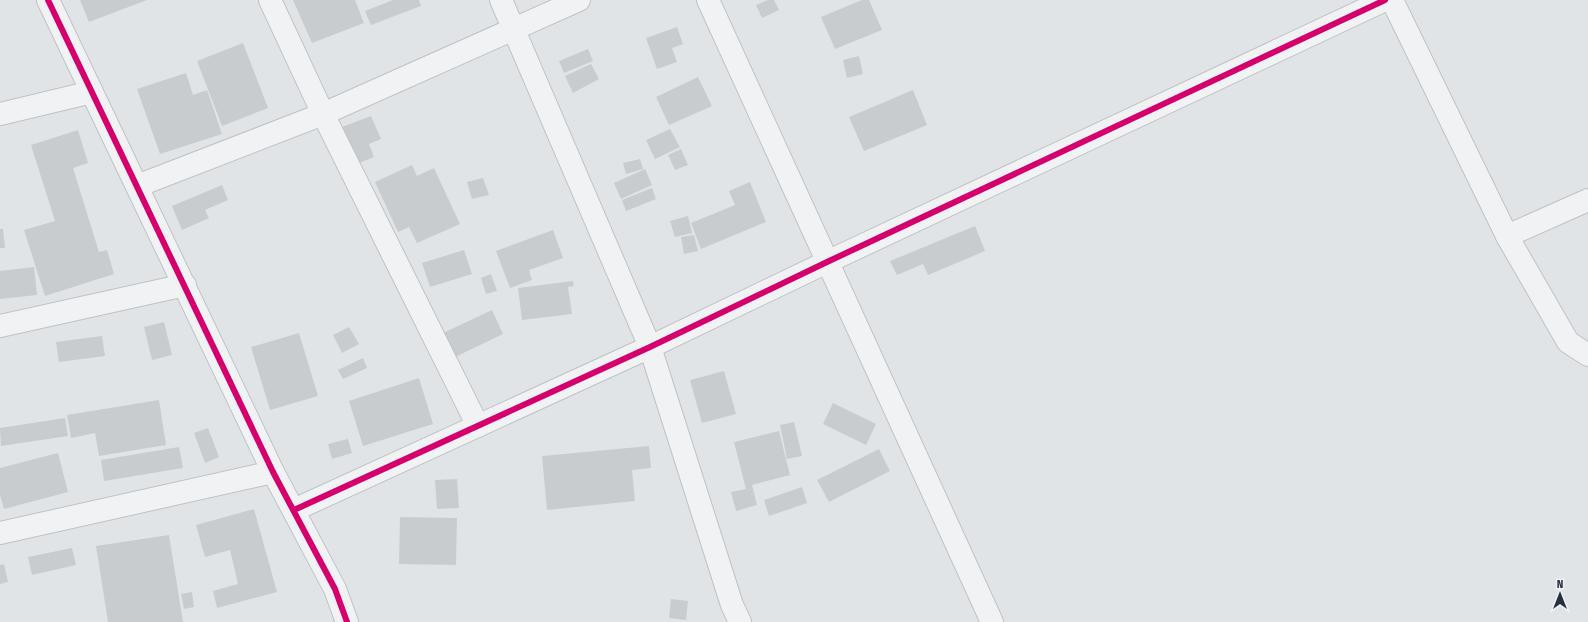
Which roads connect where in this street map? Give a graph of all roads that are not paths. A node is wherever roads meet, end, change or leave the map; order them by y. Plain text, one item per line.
1 (48, 0) edge
2 (270, 0) edge
3 (501, 0) edge
4 (578, 0) edge
5 (708, 0) edge
6 (1385, 0) edge
7 (1392, 0) edge
8 (515, 29) junction
9 (92, 92) junction
10 (0, 114) edge
11 (323, 114) junction
12 (137, 186) junction
13 (1588, 200) edge
14 (1507, 236) junction
15 (827, 262) junction
16 (185, 285) junction
17 (0, 326) edge
18 (650, 347) junction
19 (1588, 355) edge
20 (478, 426) junction
21 (273, 472) junction
22 (294, 510) junction
23 (0, 532) edge
24 (347, 622) edge
25 (740, 622) edge
26 (992, 622) edge

1 - 9 street
2 - 11 street
3 - 8 street
4 - 8 street
5 - 15 street
6 - 15 street
7 - 14 street
8 - 11 street
8 - 18 street
9 - 10 street
9 - 12 street
11 - 12 street
11 - 20 street
12 - 16 street
13 - 14 street
14 - 19 street
15 - 18 street
15 - 26 street
16 - 17 street
16 - 21 street
18 - 20 street
18 - 25 street
20 - 22 street
21 - 22 street
21 - 23 street
22 - 24 street

